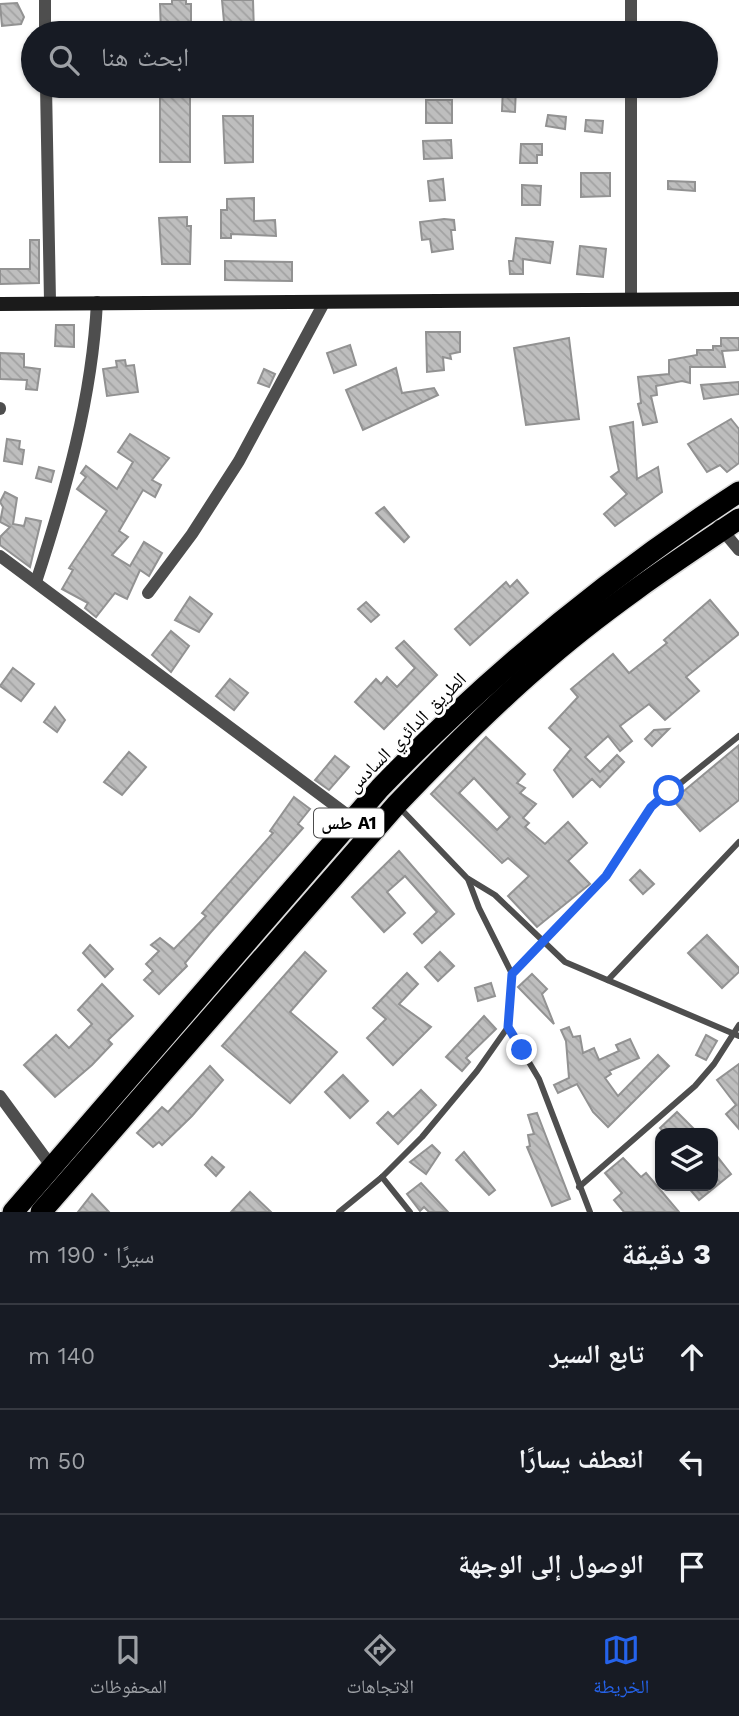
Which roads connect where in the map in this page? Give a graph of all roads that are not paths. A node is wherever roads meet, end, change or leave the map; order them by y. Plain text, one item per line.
1 (45, 0) edge
2 (631, 0) edge
3 (45, 21) edge
4 (631, 21) edge
5 (46, 98) edge
6 (631, 98) edge
7 (739, 299) edge
8 (631, 300) junction
9 (50, 301) junction
10 (325, 301) junction
11 (97, 302) junction
12 (0, 304) edge
13 (739, 492) edge
14 (710, 511) junction
15 (731, 524) edge
16 (739, 550) edge
17 (0, 555) edge
18 (36, 582) junction
19 (148, 593) dead end
20 (549, 629) junction
21 (564, 646) junction
22 (739, 736) edge
23 (380, 788) junction
24 (397, 804) junction
25 (352, 819) junction
26 (739, 842) edge
27 (467, 878) junction
28 (542, 943) junction
29 (512, 974) junction
30 (608, 980) junction
31 (739, 1025) edge
32 (508, 1027) junction
33 (736, 1034) edge
34 (0, 1096) edge
35 (52, 1167) junction
36 (382, 1177) junction
37 (579, 1187) junction
38 (13, 1212) edge
39 (41, 1212) edge
40 (339, 1212) edge
41 (410, 1212) edge
42 (590, 1212) edge

1 - 3 street
2 - 4 street
5 - 9 street
6 - 8 street
7 - 8 main road
8 - 10 main road
9 - 11 main road
9 - 12 main road
10 - 11 main road
10 - 19 street
11 - 18 street
13 - 14 highway, الطريق الدائري السادس / طس A1
14 - 15 street
14 - 20 highway, الطريق الدائري السادس / طس A1
15 - 16 street
15 - 21 highway, طس A1
17 - 18 street
18 - 25 street
20 - 21 highway
20 - 23 highway, الطريق الدائري السادس / طس A1
21 - 24 highway, طس A1
22 - 28 lane
23 - 24 highway
23 - 25 highway, الطريق الدائري السادس / طس A1
24 - 27 lane
24 - 39 highway, طس A1
25 - 35 highway, الطريق الدائري السادس / طس A1
26 - 30 lane
27 - 28 lane
27 - 29 lane
28 - 29 lane
28 - 30 lane
29 - 32 lane
30 - 33 lane
31 - 33 lane
32 - 36 lane
32 - 37 lane
33 - 37 lane
34 - 35 street
35 - 38 highway, الطريق الدائري السادس / طس A1
36 - 40 lane
36 - 41 lane
37 - 42 lane

